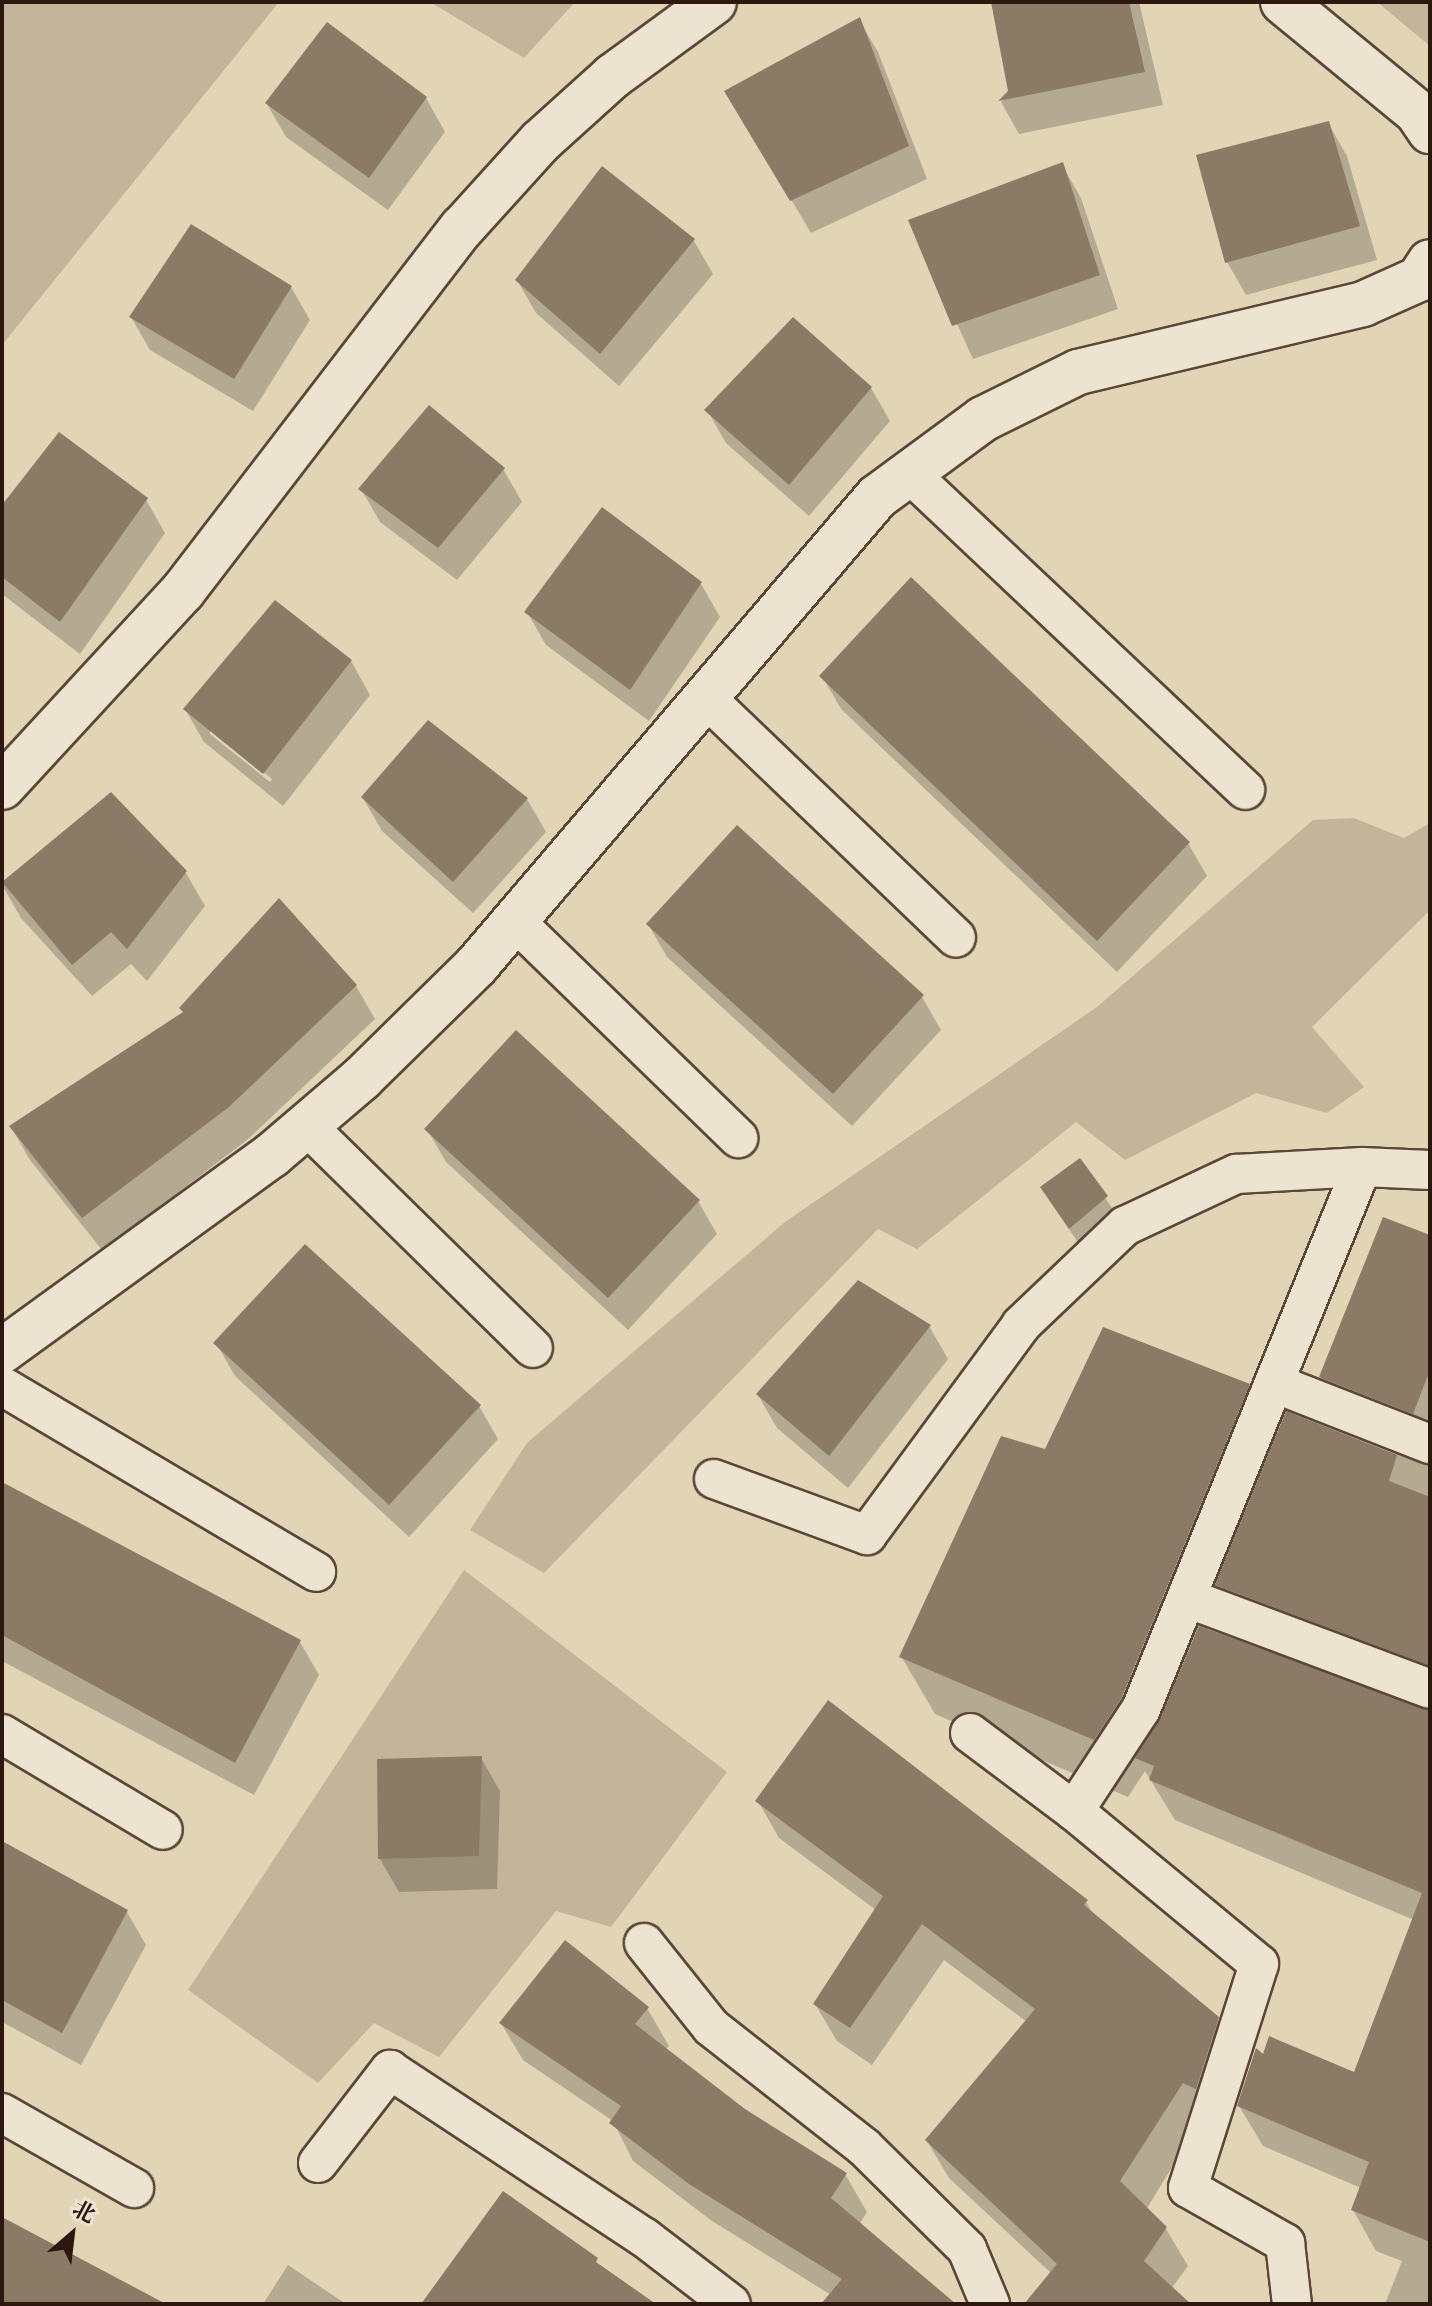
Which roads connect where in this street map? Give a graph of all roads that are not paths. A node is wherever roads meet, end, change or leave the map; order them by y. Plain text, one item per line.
1 (714, 2) edge
2 (1283, 2) edge
3 (1430, 131) edge
4 (1430, 262) edge
5 (909, 473) junction
6 (704, 696) junction
7 (2, 787) edge
8 (1245, 790) dead end
9 (514, 920) junction
10 (956, 938) dead end
11 (306, 1125) junction
12 (738, 1138) dead end
13 (1362, 1167) junction
14 (1430, 1170) edge
15 (533, 1348) dead end
16 (2, 1351) edge
17 (1274, 1383) junction
18 (2, 1386) edge
19 (1430, 1444) edge
20 (714, 1479) dead end
21 (316, 1572) dead end
22 (1187, 1598) junction
23 (1430, 1689) edge
24 (970, 1733) dead end
25 (2, 1734) edge
26 (1074, 1811) junction
27 (163, 1830) dead end
28 (644, 1943) dead end
29 (2, 2113) edge
30 (318, 2163) dead end
31 (134, 2188) dead end
32 (731, 2304) edge
33 (990, 2304) edge
34 (1292, 2304) edge

1 - 7 street
2 - 3 street
4 - 5 street
5 - 6 street
5 - 8 lane
6 - 9 street
6 - 10 lane
9 - 11 street
9 - 12 lane
11 - 15 lane
11 - 16 street
13 - 14 lane
13 - 17 lane
13 - 20 lane
17 - 19 lane
17 - 22 lane
18 - 21 lane
22 - 23 lane
22 - 26 lane
24 - 26 lane
25 - 27 lane
26 - 34 lane
28 - 33 lane
29 - 31 lane
30 - 32 lane

